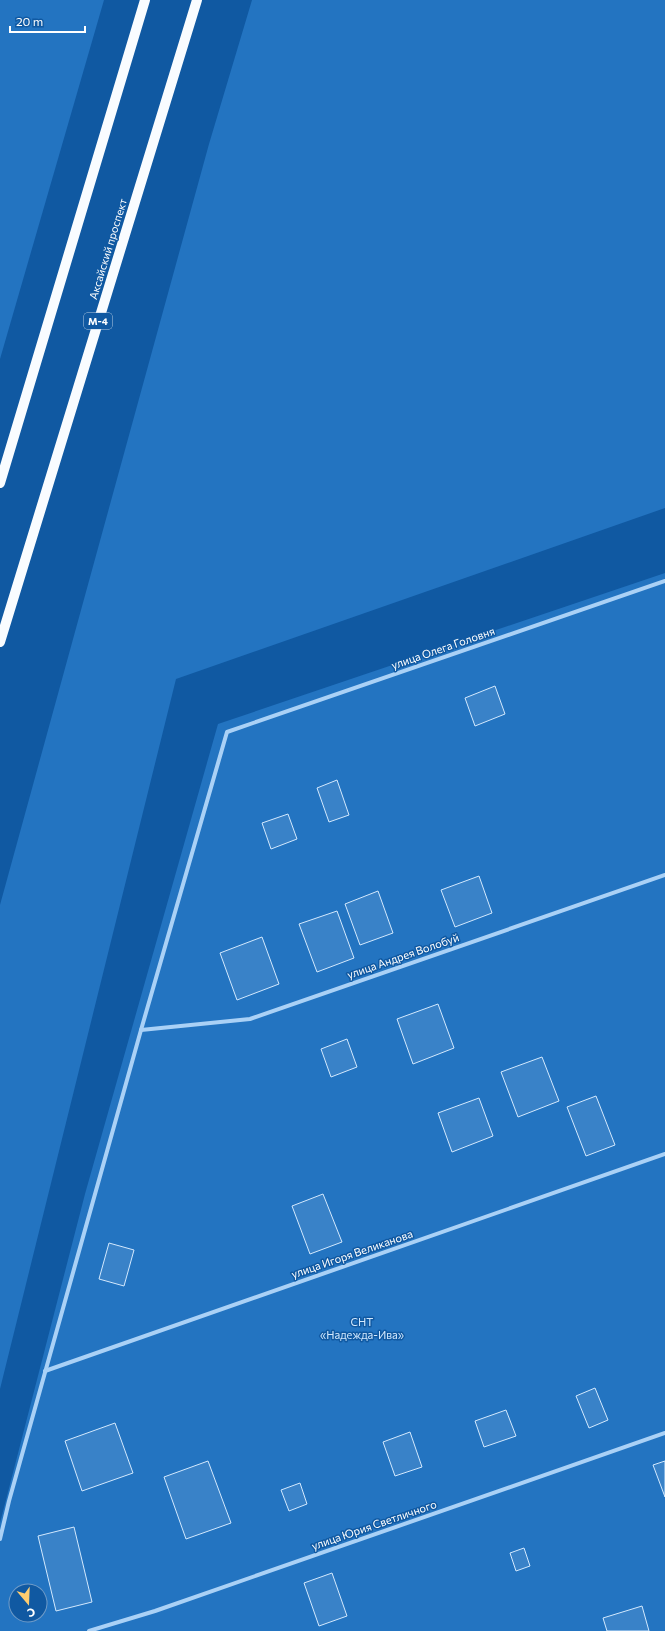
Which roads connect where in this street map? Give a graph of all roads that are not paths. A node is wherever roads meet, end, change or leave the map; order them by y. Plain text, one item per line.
1 (144, 0) edge
2 (197, 0) edge
3 (0, 483) edge
4 (665, 581) edge
5 (0, 642) edge
6 (665, 875) edge
7 (141, 1030) junction
8 (665, 1154) edge
9 (45, 1371) junction
10 (665, 1433) edge
11 (0, 1539) edge
12 (88, 1631) edge

1 - 3 main road
2 - 5 main road, Аксайский проспект / М-4
4 - 7 street, улица Олега Головня
6 - 7 street, улица Андрея Волобуй
7 - 9 street
8 - 9 street, улица Игоря Великанова
9 - 11 street
10 - 12 street, улица Юрия Светличного

